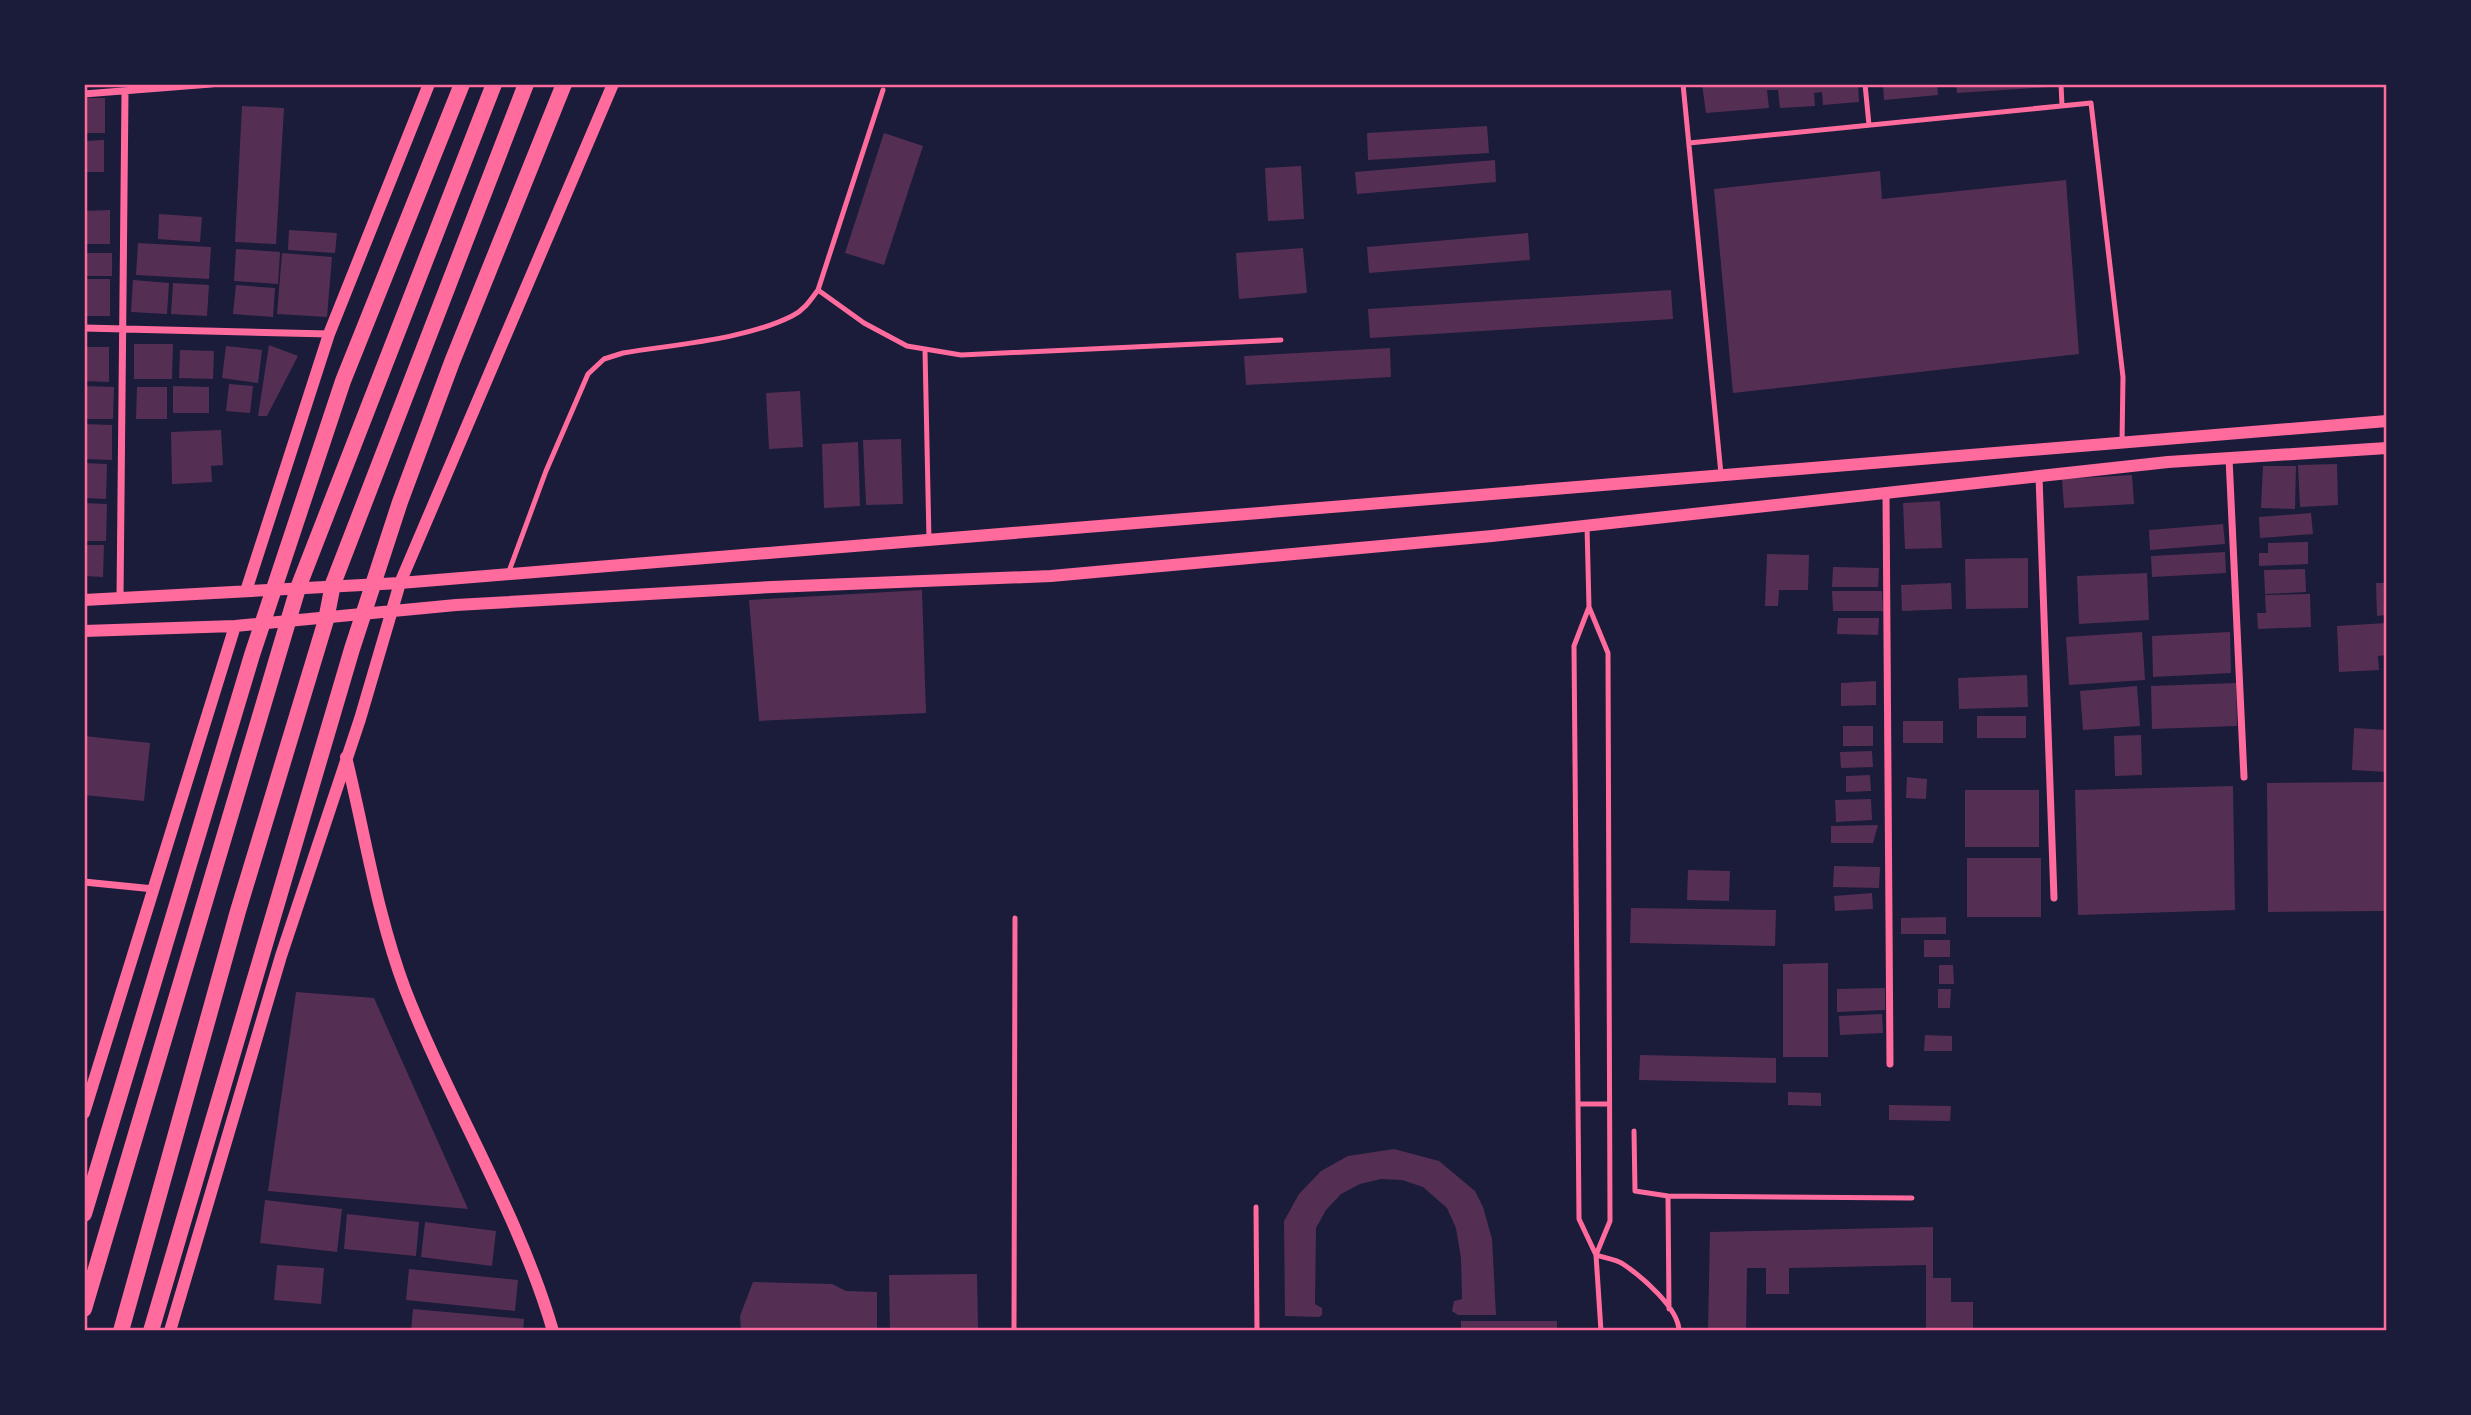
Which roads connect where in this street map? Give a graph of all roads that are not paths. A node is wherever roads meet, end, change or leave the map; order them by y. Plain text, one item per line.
1 (211, 84) edge
2 (429, 84) edge
3 (462, 84) edge
4 (494, 84) edge
5 (526, 84) edge
6 (564, 84) edge
7 (613, 84) edge
8 (1683, 84) edge
9 (1865, 84) edge
10 (2061, 84) edge
11 (883, 90) dead end
12 (125, 92) junction
13 (84, 94) edge
14 (2062, 106) junction
15 (1869, 125) junction
16 (1689, 143) junction
17 (818, 290) junction
18 (84, 328) edge
19 (121, 329) junction
20 (329, 334) junction
21 (1281, 340) dead end
22 (925, 351) junction
23 (2387, 421) edge
24 (2122, 443) junction
25 (2387, 448) edge
26 (2229, 458) junction
27 (1721, 476) junction
28 (2039, 476) junction
29 (1886, 493) junction
30 (1587, 526) junction
31 (929, 540) junction
32 (508, 574) junction
33 (400, 583) junction
34 (333, 584) junction
35 (298, 587) junction
36 (246, 592) junction
37 (120, 598) junction
38 (84, 600) edge
39 (1589, 607) junction
40 (391, 613) junction
41 (327, 620) junction
42 (289, 622) junction
43 (235, 626) junction
44 (84, 631) edge
45 (346, 756) junction
46 (2244, 777) dead end
47 (84, 882) edge
48 (155, 889) junction
49 (2054, 898) dead end
50 (1015, 918) dead end
51 (1890, 1064) dead end
52 (1578, 1104) junction
53 (1609, 1104) junction
54 (84, 1113) edge
55 (1634, 1131) dead end
56 (1668, 1196) junction
57 (1912, 1198) dead end
58 (1256, 1207) dead end
59 (84, 1214) edge
60 (1597, 1255) junction
61 (84, 1308) edge
62 (1669, 1309) junction
63 (121, 1331) edge
64 (151, 1331) edge
65 (170, 1331) edge
66 (553, 1331) edge
67 (1014, 1331) edge
68 (1257, 1331) edge
69 (1601, 1331) edge
70 (1679, 1331) edge

1 - 12 street
2 - 20 street
3 - 59 main road
4 - 35 main road
5 - 34 main road
6 - 64 main road
7 - 33 street
8 - 16 lane
9 - 15 lane
10 - 14 lane
11 - 17 lane
12 - 13 street
12 - 19 street
14 - 15 lane
14 - 24 lane
15 - 16 lane
16 - 27 lane
17 - 22 lane
17 - 32 lane
18 - 19 street
19 - 20 street
19 - 37 street
20 - 36 street
21 - 22 lane
22 - 31 lane
23 - 24 street
24 - 27 street
25 - 26 street
26 - 28 street
26 - 46 street
27 - 31 street
28 - 29 street
28 - 49 street
29 - 30 street
29 - 51 street
30 - 39 lane
30 - 40 street
31 - 32 street
32 - 33 street
33 - 34 street
33 - 40 street
34 - 35 street
34 - 41 main road
35 - 36 street
35 - 42 main road
36 - 37 street
37 - 38 street
39 - 52 lane
39 - 53 lane
40 - 41 street
40 - 45 street
41 - 42 street
41 - 63 main road
42 - 43 street
42 - 61 main road
43 - 44 street
43 - 48 street
45 - 65 street
45 - 66 street
47 - 48 street
48 - 54 street
50 - 67 lane
52 - 53 lane
52 - 60 lane
53 - 60 lane
55 - 56 lane
56 - 57 lane
56 - 62 lane
58 - 68 lane
60 - 62 lane
60 - 69 lane
62 - 70 lane

